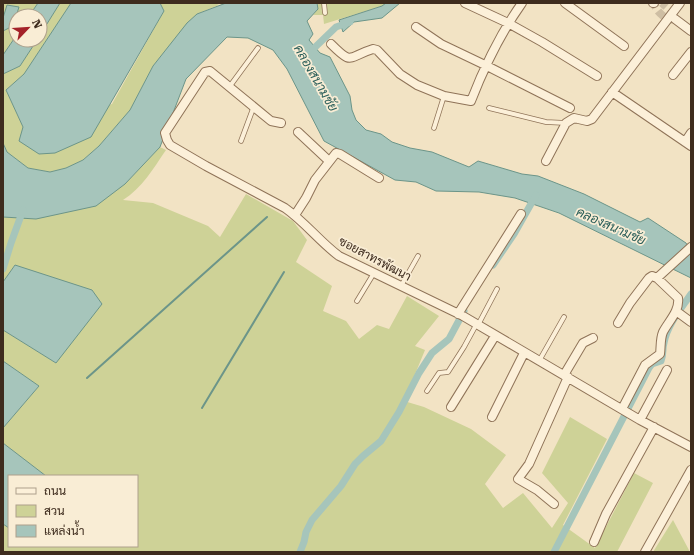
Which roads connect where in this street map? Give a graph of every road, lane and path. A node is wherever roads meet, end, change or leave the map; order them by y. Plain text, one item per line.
1 (324, 3) edge
2 (465, 3) edge
3 (522, 3) edge
4 (565, 3) edge
5 (680, 3) edge
6 (325, 14) dead end
7 (675, 19) dead end
8 (508, 23) junction
9 (416, 27) dead end
10 (691, 31) edge
11 (331, 44) dead end
12 (624, 46) dead end
13 (258, 48) dead end
14 (691, 52) edge
15 (485, 65) junction
16 (673, 75) dead end
17 (598, 76) dead end
18 (230, 86) junction
19 (612, 92) junction
20 (444, 96) junction
21 (254, 106) junction
22 (489, 108) dead end
23 (570, 108) dead end
24 (281, 122) dead end
25 (566, 123) junction
26 (434, 128) dead end
27 (298, 132) dead end
28 (691, 133) edge
29 (241, 141) dead end
30 (688, 144) edge
31 (329, 161) junction
32 (546, 161) dead end
33 (379, 178) dead end
34 (521, 214) dead end
35 (295, 215) junction
36 (691, 247) edge
37 (418, 256) dead end
38 (374, 273) junction
39 (657, 278) junction
40 (400, 286) junction
41 (497, 289) dead end
42 (357, 301) dead end
43 (677, 312) junction
44 (460, 315) junction
45 (564, 317) dead end
46 (691, 321) edge
47 (618, 323) dead end
48 (477, 325) junction
49 (494, 336) junction
50 (594, 338) dead end
51 (524, 353) junction
52 (539, 361) junction
53 (667, 370) dead end
54 (566, 376) junction
55 (427, 391) dead end
56 (451, 407) dead end
57 (625, 411) junction
58 (492, 418) dead end
59 (640, 420) junction
60 (654, 427) junction
61 (690, 445) edge
62 (691, 470) edge
63 (554, 504) dead end
64 (594, 542) dead end
65 (645, 552) edge

1 - 6 lane
2 - 8 street
3 - 8 street
4 - 12 street
5 - 19 street
7 - 10 street
8 - 15 street
8 - 17 street
9 - 15 street
11 - 20 street
13 - 18 lane
14 - 16 street
15 - 20 street
15 - 23 street
18 - 21 street, ซอยสาทรพัฒนา
18 - 35 street, ซอยสาทรพัฒนา
19 - 25 street
19 - 30 street
20 - 26 lane
21 - 24 street, ซอยสาทรพัฒนา
21 - 29 lane
22 - 25 lane
25 - 32 street
27 - 31 street
28 - 30 street
31 - 33 street
31 - 35 street
34 - 44 street
35 - 38 street, ซอยสาทรพัฒนา
36 - 39 street
37 - 40 lane
38 - 40 street, ซอยสาทรพัฒนา
38 - 42 lane
39 - 43 street
39 - 47 street
40 - 44 street, ซอยสาทรพัฒนา
41 - 48 lane
43 - 46 street
43 - 57 street
44 - 48 street, ซอยสาทรพัฒนา
45 - 52 lane
48 - 49 street, ซอยสาทรพัฒนา
48 - 55 lane
49 - 51 street, ซอยสาทรพัฒนา
49 - 56 street
50 - 54 street
51 - 52 street, ซอยสาทรพัฒนา
51 - 58 street
52 - 54 street, ซอยสาทรพัฒนา
53 - 59 street
54 - 57 street, ซอยสาทรพัฒนา
54 - 63 street
57 - 59 street, ซอยสาทรพัฒนา
59 - 60 street, ซอยสาทรพัฒนา
60 - 61 street, ซอยสาทรพัฒนา
60 - 64 street
62 - 65 street

